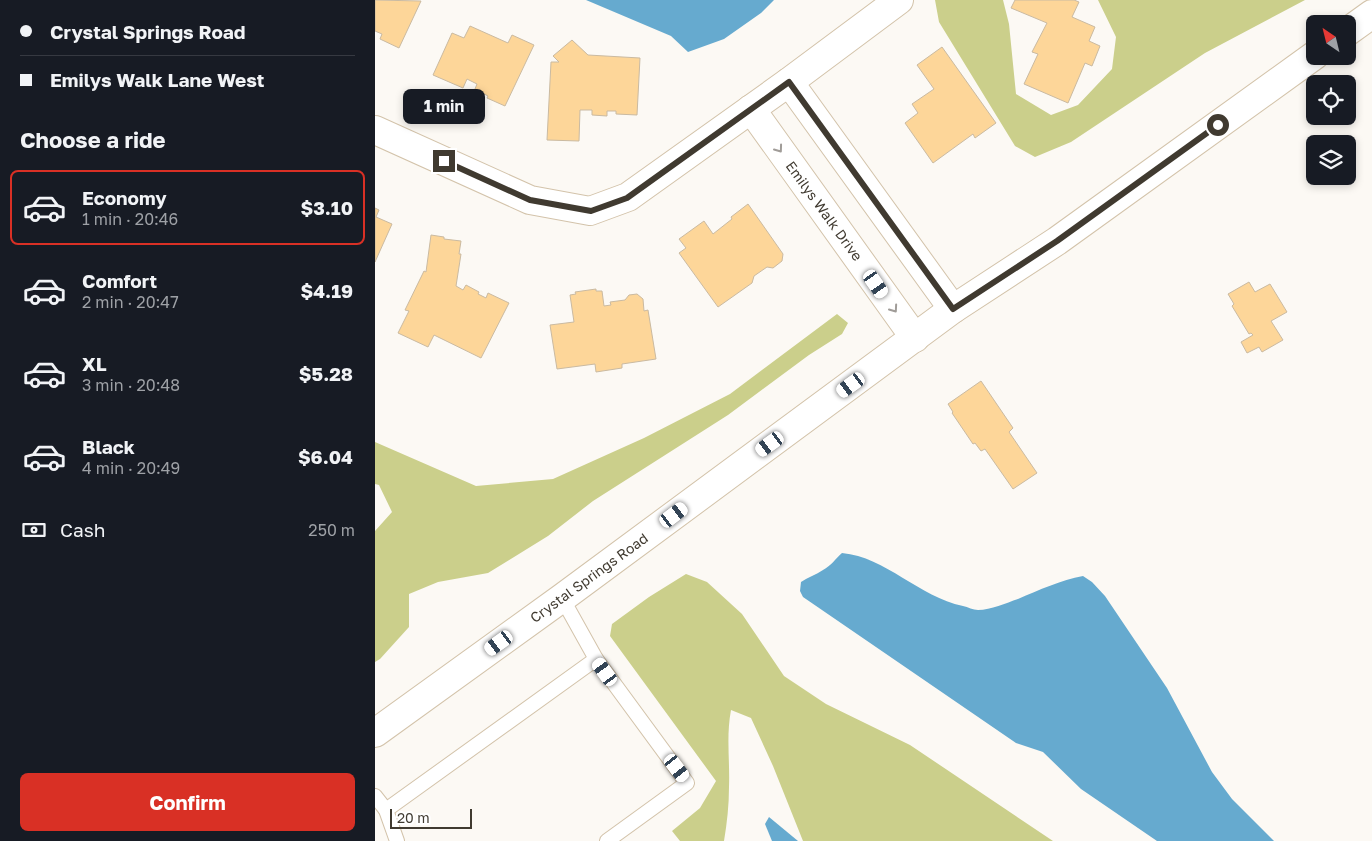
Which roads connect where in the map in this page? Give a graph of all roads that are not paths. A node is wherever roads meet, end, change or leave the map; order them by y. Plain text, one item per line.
1 (899, 0) edge
2 (1372, 14) edge
3 (1356, 26) edge
4 (1306, 61) edge
5 (789, 82) junction
6 (751, 109) junction
7 (375, 130) edge
8 (953, 309) junction
9 (915, 338) junction
10 (562, 598) junction
11 (596, 659) junction
12 (375, 733) edge
13 (375, 796) edge
14 (385, 810) junction
15 (397, 841) edge
16 (607, 841) edge

1 - 5 street
2 - 3 street
4 - 8 street, Crystal Springs Road
5 - 6 street
5 - 8 street
6 - 7 street
6 -> 9 street, Emilys Walk Drive
8 - 9 street, Crystal Springs Road
9 - 10 street, Crystal Springs Road
10 - 11 lane
10 - 12 street, Crystal Springs Road
11 - 14 lane
11 - 16 lane
13 - 14 lane
14 - 15 lane

